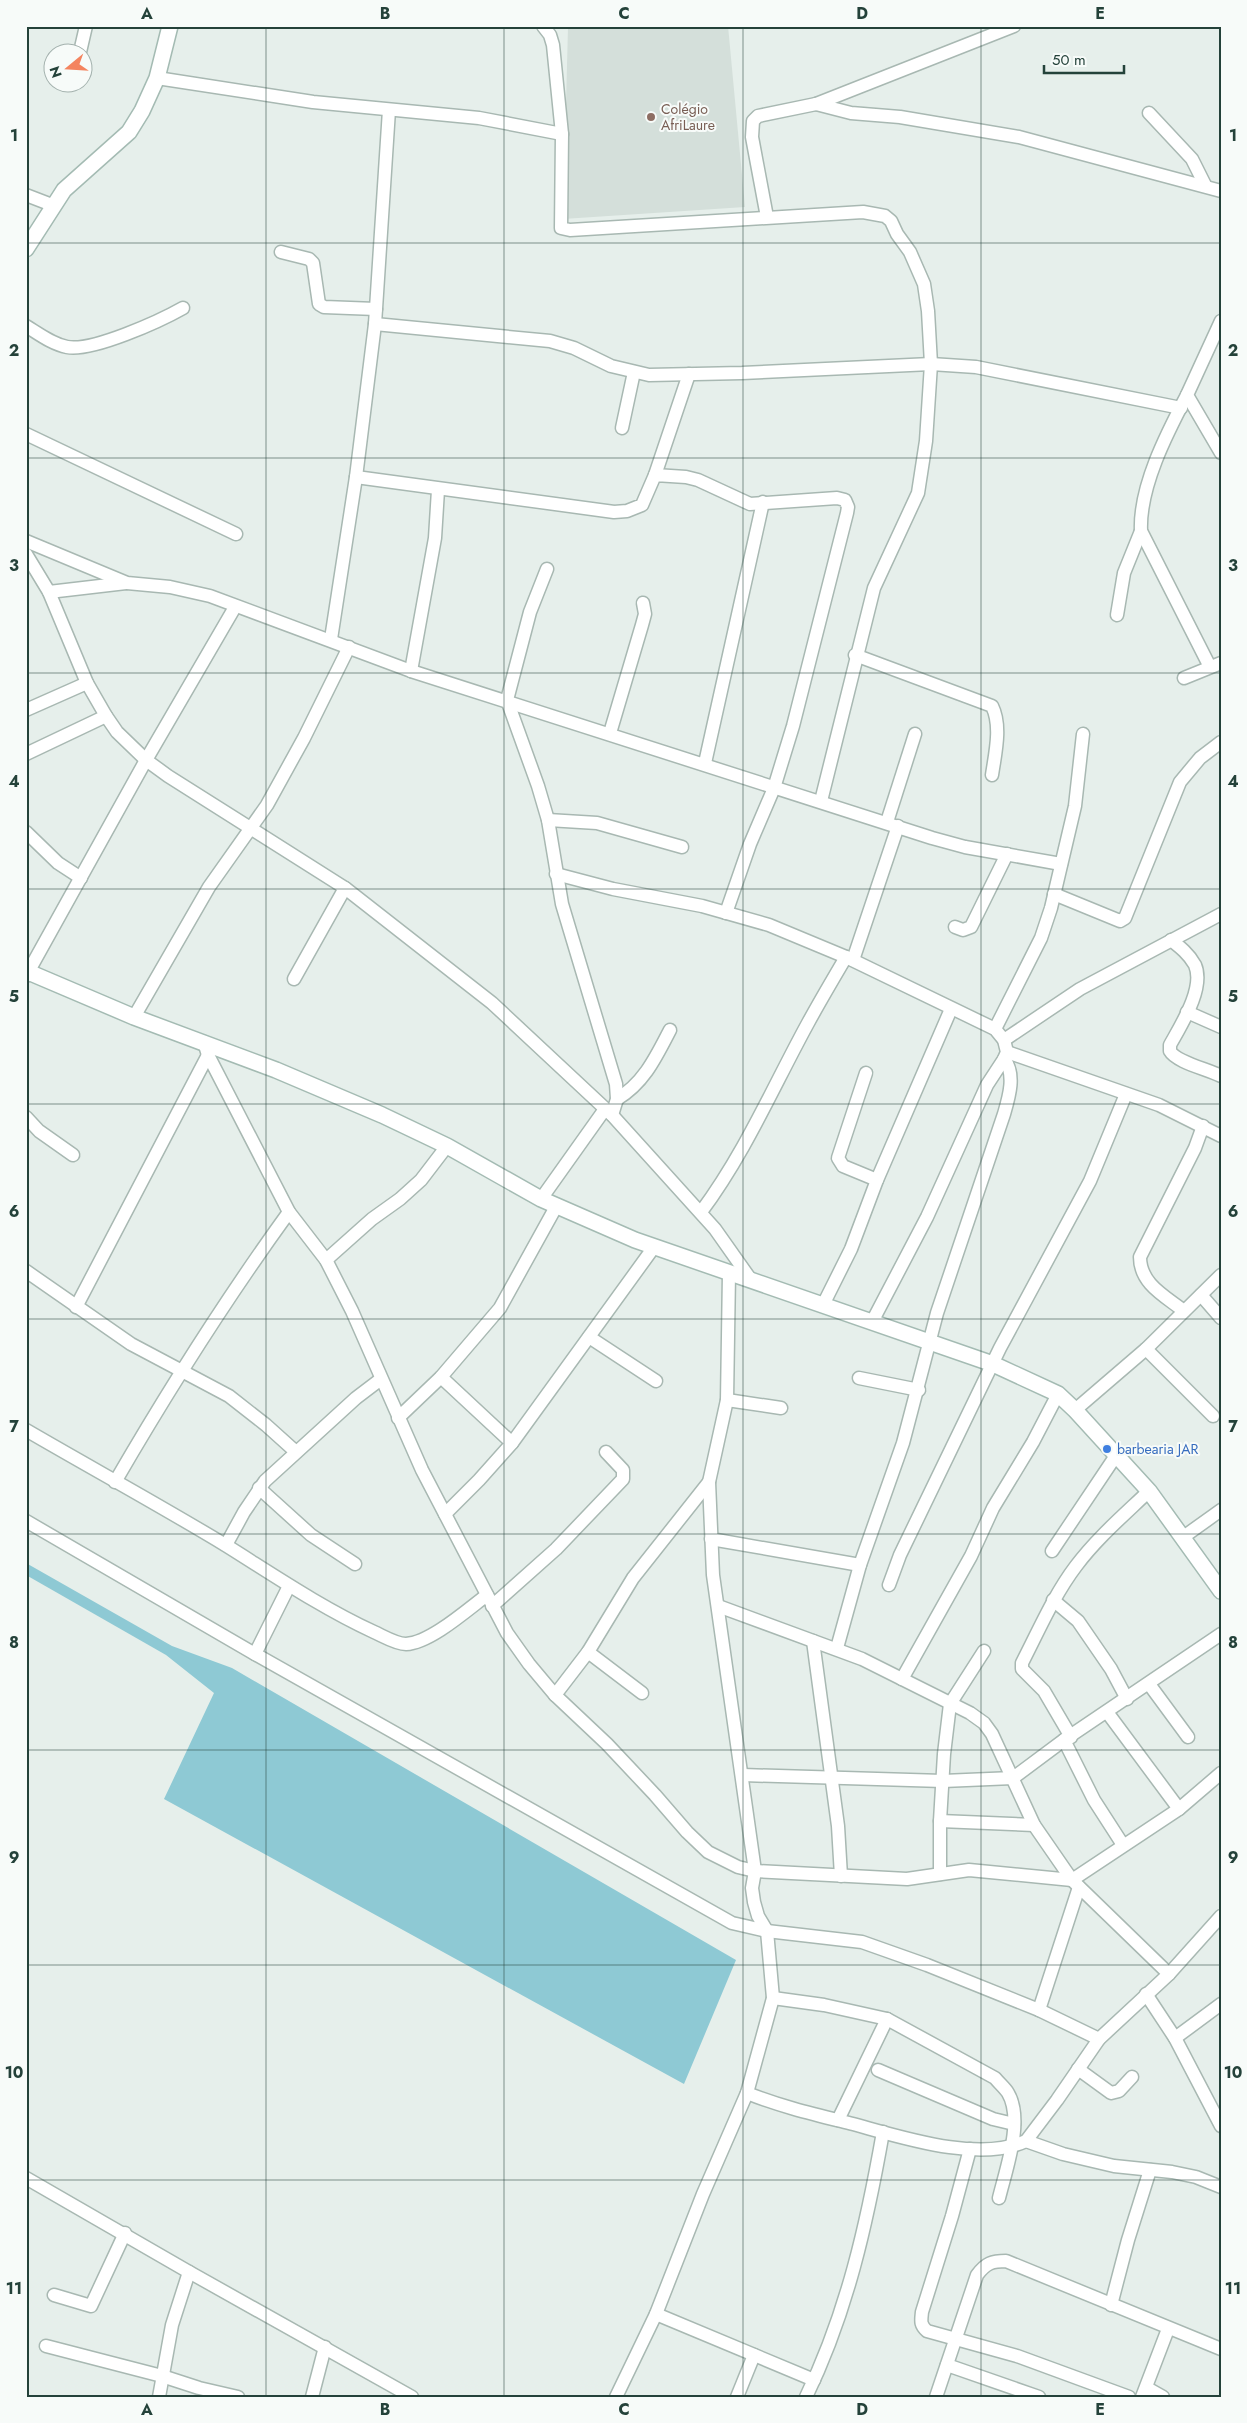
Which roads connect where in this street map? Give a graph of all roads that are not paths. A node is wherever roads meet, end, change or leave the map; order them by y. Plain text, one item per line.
1 (86, 26) edge
2 (170, 26) edge
3 (543, 26) edge
4 (1014, 26) edge
5 (82, 42) edge
6 (157, 78) junction
7 (816, 104) junction
8 (389, 110) junction
9 (1148, 113) dead end
10 (562, 134) junction
11 (1205, 185) junction
12 (1221, 190) edge
13 (26, 195) edge
14 (52, 205) junction
15 (767, 217) junction
16 (26, 249) edge
17 (281, 252) dead end
18 (183, 308) dead end
19 (376, 309) junction
20 (1221, 321) edge
21 (375, 324) junction
22 (26, 326) edge
23 (931, 364) junction
24 (634, 372) junction
25 (689, 374) junction
26 (1188, 395) junction
27 (1181, 408) junction
28 (622, 428) dead end
29 (26, 434) edge
30 (1221, 453) edge
31 (655, 475) junction
32 (356, 477) junction
33 (438, 490) junction
34 (763, 502) junction
35 (1140, 531) junction
36 (236, 534) dead end
37 (26, 541) edge
38 (26, 554) edge
39 (547, 569) dead end
40 (127, 583) junction
41 (49, 592) junction
42 (643, 603) dead end
43 (235, 607) junction
44 (1117, 615) dead end
45 (331, 639) junction
46 (349, 647) junction
47 (855, 655) junction
48 (1215, 665) edge
49 (411, 671) junction
50 (1184, 678) dead end
51 (87, 683) junction
52 (508, 700) junction
53 (26, 710) edge
54 (106, 716) junction
55 (610, 733) junction
56 (915, 734) dead end
57 (1083, 734) dead end
58 (1221, 742) edge
59 (26, 754) edge
60 (146, 760) junction
61 (705, 764) junction
62 (992, 775) dead end
63 (774, 788) junction
64 (820, 801) junction
65 (548, 820) junction
66 (893, 824) junction
67 (250, 828) junction
68 (26, 832) edge
69 (682, 847) dead end
70 (1007, 854) junction
71 (1061, 864) junction
72 (556, 874) junction
73 (81, 878) junction
74 (345, 888) junction
75 (1054, 894) junction
76 (726, 913) junction
77 (1221, 914) edge
78 (955, 927) dead end
79 (1171, 940) junction
80 (850, 959) junction
81 (27, 974) edge
82 (294, 979) dead end
83 (951, 1009) junction
84 (1187, 1012) junction
85 (134, 1017) junction
86 (1221, 1027) edge
87 (995, 1029) junction
88 (670, 1030) dead end
89 (206, 1049) junction
90 (1005, 1050) junction
91 (866, 1073) dead end
92 (1221, 1076) edge
93 (1126, 1094) junction
94 (617, 1099) junction
95 (608, 1112) junction
96 (26, 1117) edge
97 (1203, 1126) junction
98 (1221, 1136) edge
99 (446, 1146) junction
100 (73, 1155) dead end
101 (877, 1180) junction
102 (541, 1199) junction
103 (556, 1205) junction
104 (289, 1212) junction
105 (701, 1212) junction
106 (654, 1248) junction
107 (326, 1260) junction
108 (26, 1271) edge
109 (729, 1273) junction
110 (1221, 1275) edge
111 (751, 1280) junction
112 (1201, 1295) junction
113 (823, 1305) junction
114 (76, 1307) junction
115 (1184, 1311) junction
116 (1221, 1318) edge
117 (872, 1322) junction
118 (589, 1337) junction
119 (929, 1342) junction
120 (1146, 1349) junction
121 (993, 1364) junction
122 (182, 1369) junction
123 (441, 1377) junction
124 (859, 1378) dead end
125 (381, 1379) junction
126 (656, 1381) dead end
127 (919, 1390) junction
128 (1058, 1394) junction
129 (727, 1400) junction
130 (781, 1408) dead end
131 (1076, 1410) junction
132 (1213, 1416) dead end
133 (398, 1418) junction
134 (26, 1430) edge
135 (512, 1443) junction
136 (296, 1452) junction
137 (606, 1452) dead end
138 (1117, 1454) junction
139 (115, 1482) junction
140 (708, 1482) junction
141 (259, 1488) junction
142 (1149, 1491) junction
143 (1221, 1510) edge
144 (444, 1514) junction
145 (26, 1521) edge
146 (1182, 1538) junction
147 (711, 1539) junction
148 (226, 1546) junction
149 (1052, 1550) dead end
150 (355, 1564) dead end
151 (860, 1565) junction
152 (889, 1585) dead end
153 (289, 1586) junction
154 (1221, 1591) edge
155 (1053, 1600) junction
156 (489, 1601) junction
157 (718, 1606) junction
158 (1221, 1634) edge
159 (813, 1640) junction
160 (837, 1648) junction
161 (984, 1650) dead end
162 (588, 1652) junction
163 (255, 1654) junction
164 (902, 1679) junction
165 (1149, 1684) junction
166 (642, 1693) dead end
167 (555, 1695) junction
168 (1127, 1699) junction
169 (950, 1704) junction
170 (1107, 1712) junction
171 (1188, 1737) dead end
172 (1067, 1739) junction
173 (1221, 1773) edge
174 (743, 1775) junction
175 (832, 1777) junction
176 (1013, 1778) junction
177 (943, 1781) junction
178 (1179, 1809) junction
179 (940, 1821) junction
180 (1034, 1825) junction
181 (1123, 1845) junction
182 (755, 1871) junction
183 (940, 1874) junction
184 (841, 1876) junction
185 (1076, 1884) junction
186 (1221, 1916) edge
187 (767, 1931) junction
188 (1169, 1974) junction
189 (1146, 1994) junction
190 (773, 1998) junction
191 (1220, 2005) edge
192 (1039, 2010) junction
193 (887, 2019) junction
194 (1176, 2038) junction
195 (1099, 2039) junction
196 (1078, 2069) junction
197 (878, 2070) dead end
198 (1132, 2078) dead end
199 (747, 2093) junction
200 (838, 2120) junction
201 (1014, 2124) junction
202 (1221, 2126) edge
203 (883, 2132) junction
204 (1026, 2141) junction
205 (970, 2148) junction
206 (1010, 2148) junction
207 (1150, 2170) junction
208 (26, 2178) edge
209 (1221, 2187) edge
210 (999, 2198) dead end
211 (125, 2234) junction
212 (189, 2272) junction
213 (54, 2295) dead end
214 (1111, 2305) junction
215 (656, 2314) junction
216 (1168, 2329) junction
217 (956, 2338) junction
218 (46, 2346) dead end
219 (325, 2347) junction
220 (1221, 2349) edge
221 (754, 2355) junction
222 (947, 2365) junction
223 (162, 2376) junction
224 (814, 2380) junction
225 (1144, 2393) edge
226 (159, 2397) edge
227 (238, 2397) edge
228 (312, 2397) edge
229 (412, 2397) edge
230 (616, 2397) edge
231 (737, 2397) edge
232 (806, 2397) edge
233 (936, 2397) edge
234 (1039, 2397) edge
235 (1129, 2397) edge
236 (1163, 2397) edge

1 - 5 street
2 - 6 street
3 - 10 street
4 - 7 street
6 - 8 street
6 - 14 street
7 - 11 street
7 - 15 street
8 - 10 street
8 - 19 street
9 - 11 street
10 - 15 street
11 - 12 street
13 - 14 street
14 - 16 street
15 - 23 street
17 - 19 street
18 - 22 street
19 - 21 street
20 - 26 street
21 - 24 street
21 - 32 street
23 - 25 street
23 - 27 street
23 - 47 street
24 - 25 street
24 - 28 street
25 - 31 street
26 - 27 street
26 - 30 street
27 - 35 street
29 - 36 street
31 - 33 street
31 - 34 street
32 - 33 street
32 - 45 street
33 - 49 street
34 - 61 street
34 - 63 street
35 - 44 street
35 - 48 street
37 - 40 street
38 - 41 street
39 - 52 street
40 - 41 street
40 - 43 street
41 - 51 street
42 - 55 street
43 - 45 street
43 - 60 street
45 - 46 street
46 - 49 street
46 - 67 street
47 - 62 street
47 - 64 street
48 - 50 street
49 - 52 street
51 - 53 street
51 - 54 street
52 - 55 street
52 - 65 street
54 - 59 street
54 - 60 street
55 - 61 street
56 - 66 street
57 - 71 street
58 - 75 street
60 - 67 street
60 - 73 street
61 - 63 street
63 - 64 street
63 - 76 street
64 - 66 street
65 - 69 street
65 - 72 street
66 - 70 street
66 - 80 street
67 - 74 street
67 - 85 street
68 - 73 street
70 - 71 street
70 - 78 street
71 - 75 street
72 - 76 street
72 - 94 street
73 - 81 street
74 - 82 street
74 - 95 street
75 - 87 street
76 - 80 street
77 - 79 street
79 - 84 street
79 - 90 street
80 - 83 street
80 - 105 street
81 - 85 street
83 - 87 street
83 - 101 street
84 - 86 street
84 - 92 street
85 - 89 street
87 - 90 street
88 - 94 street
89 - 99 street
89 - 104 street
89 - 114 street
90 - 93 street
90 - 117 street
90 - 119 street
91 - 101 street
93 - 97 street
93 - 121 street
94 - 95 street
95 - 102 street
95 - 105 street
96 - 100 street
97 - 98 street
97 - 115 street
99 - 102 street
99 - 107 street
101 - 113 street
102 - 103 street
103 - 106 street
103 - 123 street
104 - 107 street
104 - 122 street
105 - 111 street
106 - 109 street
106 - 118 street
107 - 125 street
108 - 114 street
109 - 111 street
109 - 129 street
110 - 112 street
111 - 113 street
112 - 115 street
112 - 116 street
113 - 117 street
114 - 122 street
115 - 120 street
117 - 119 street
118 - 126 street
118 - 135 street
119 - 121 street
119 - 127 street
120 - 131 street
120 - 132 street
121 - 128 street
121 - 152 street
122 - 136 street
122 - 139 street
123 - 133 street
123 - 135 street
124 - 127 street
125 - 133 street
125 - 136 street
127 - 151 street
128 - 131 street
128 - 164 street
129 - 130 street
129 - 140 street
131 - 138 street
133 - 144 street
134 - 139 street
135 - 144 street
136 - 141 street
137 - 156 street
138 - 142 street
138 - 149 street
139 - 148 street
140 - 147 street
140 - 162 street
141 - 148 street
141 - 150 street
142 - 146 street
142 - 155 street
143 - 146 street
144 - 156 street
145 - 163 street
146 - 154 street
147 - 151 street
147 - 157 street
148 - 153 street
151 - 160 street
153 - 156 street
153 - 163 street
155 - 168 street
155 - 172 street
156 - 167 street
157 - 159 street
157 - 174 street
158 - 165 street
159 - 160 street
159 - 175 street
160 - 164 street
161 - 169 street
162 - 166 street
162 - 167 street
163 - 187 street
164 - 169 street
165 - 168 street
165 - 171 street
167 - 182 street
168 - 170 street
169 - 176 street
169 - 177 street
170 - 172 street
170 - 178 street
172 - 176 street
172 - 181 street
173 - 178 street
174 - 175 street
174 - 182 street
175 - 177 street
175 - 184 street
176 - 177 street
176 - 180 street
177 - 179 street
178 - 181 street
179 - 180 street
179 - 183 street
180 - 185 street
181 - 185 street
182 - 184 street
182 - 187 street
183 - 184 street
183 - 185 street
185 - 188 street
185 - 192 street
186 - 188 street
187 - 190 street
187 - 192 street
188 - 189 street
189 - 194 street
189 - 195 street
190 - 193 street
190 - 199 street
191 - 194 street
192 - 195 street
193 - 200 street
193 - 201 street
194 - 202 street
195 - 196 street
196 - 198 street
196 - 204 street
197 - 201 street
199 - 200 street
199 - 215 street
200 - 203 street
201 - 206 street
203 - 205 street
203 - 224 street
204 - 206 street
204 - 207 street
205 - 206 street
205 - 217 street
206 - 210 street
207 - 209 street
207 - 214 street
208 - 211 street
211 - 212 street
211 - 213 street
212 - 219 street
212 - 223 street
214 - 216 street
214 - 217 street
215 - 221 street
215 - 230 street
216 - 220 street
216 - 225 street
217 - 222 street
217 - 235 street
218 - 223 street
219 - 228 street
219 - 229 street
221 - 224 street
221 - 231 street
222 - 233 street
222 - 234 street
223 - 226 street
223 - 227 street
224 - 232 street
225 - 236 street

